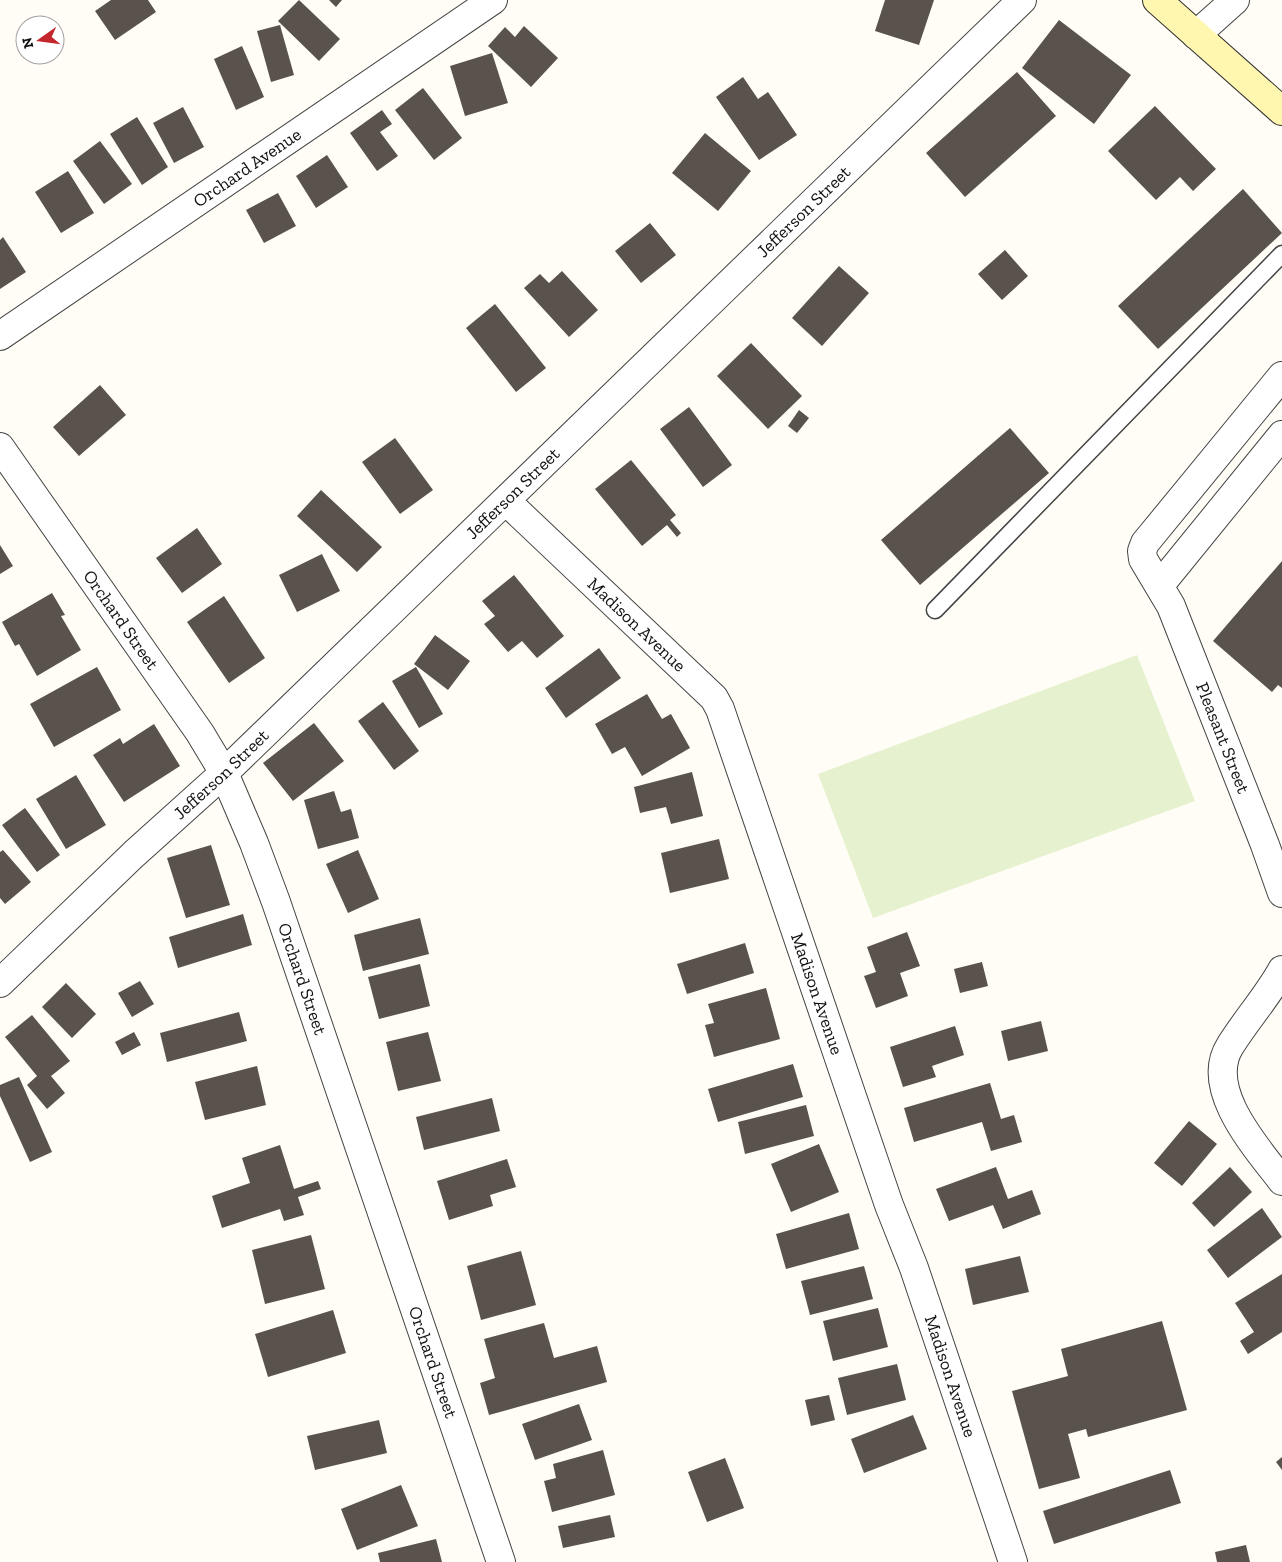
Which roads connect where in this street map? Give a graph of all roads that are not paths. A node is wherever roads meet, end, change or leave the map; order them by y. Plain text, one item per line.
1 (493, 0) edge
2 (1022, 0) edge
3 (1156, 0) edge
4 (1234, 0) edge
5 (1196, 35) junction
6 (1282, 111) edge
7 (1282, 254) edge
8 (0, 336) edge
9 (1282, 376) edge
10 (1282, 436) edge
11 (0, 447) edge
12 (506, 501) junction
13 (1160, 585) junction
14 (935, 610) dead end
15 (224, 772) junction
16 (1282, 893) edge
17 (1282, 970) edge
18 (0, 983) edge
19 (1282, 1181) edge
20 (501, 1562) edge
21 (1013, 1562) edge

1 - 8 street, Orchard Avenue
2 - 12 street, Jefferson Street
3 - 5 main road
4 - 5 street
5 - 6 main road
7 - 14 lane
9 - 13 street, Pleasant Street
10 - 13 street
11 - 15 street, Orchard Street
12 - 15 street, Jefferson Street
12 - 21 street, Madison Avenue
13 - 16 street, Pleasant Street
15 - 18 street, Jefferson Street
15 - 20 street, Orchard Street
17 - 19 street

